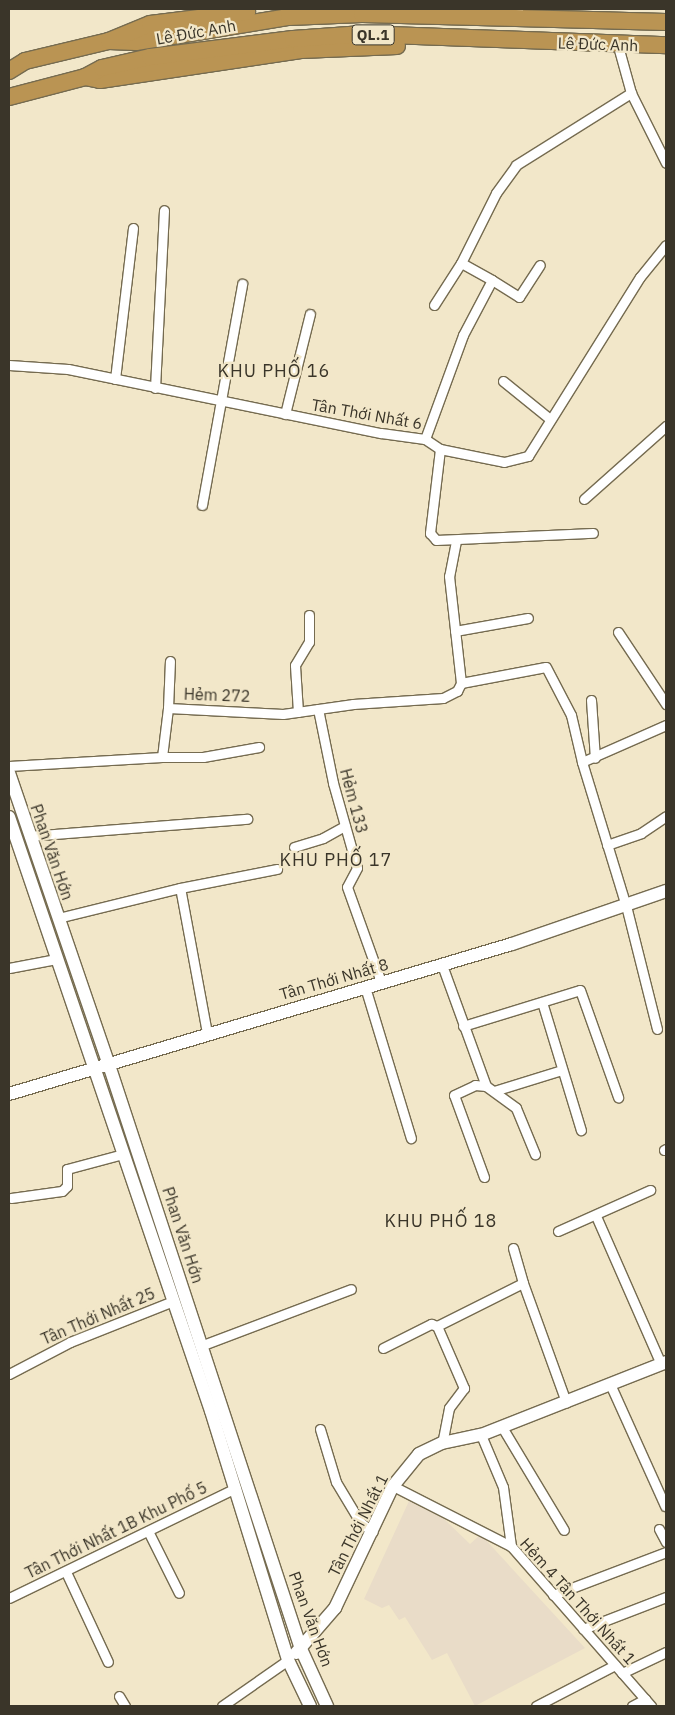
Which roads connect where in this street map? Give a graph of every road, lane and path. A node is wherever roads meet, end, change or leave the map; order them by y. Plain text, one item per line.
1 (279, 9) edge
2 (433, 9) edge
3 (518, 9) edge
4 (613, 13) edge
5 (666, 14) edge
6 (666, 22) edge
7 (109, 41) junction
8 (666, 45) edge
9 (619, 50) junction
10 (666, 55) edge
11 (9, 60) edge
12 (25, 61) junction
13 (9, 71) edge
14 (631, 92) junction
15 (9, 97) edge
16 (666, 163) edge
17 (164, 210) dead end
18 (133, 228) dead end
19 (666, 246) edge
20 (462, 263) junction
21 (540, 266) dead end
22 (492, 280) junction
23 (242, 284) dead end
24 (434, 305) dead end
25 (310, 314) dead end
26 (9, 365) edge
27 (115, 379) junction
28 (503, 381) dead end
29 (155, 388) junction
30 (219, 401) junction
31 (285, 414) junction
32 (550, 419) junction
33 (666, 426) edge
34 (425, 439) junction
35 (440, 449) junction
36 (584, 500) dead end
37 (202, 504) dead end
38 (592, 533) dead end
39 (456, 540) junction
40 (309, 615) dead end
41 (528, 618) dead end
42 (454, 632) junction
43 (618, 632) dead end
44 (170, 661) dead end
45 (461, 683) junction
46 (591, 700) dead end
47 (666, 704) edge
48 (168, 708) junction
49 (318, 709) junction
50 (298, 712) junction
51 (666, 725) edge
52 (259, 747) dead end
53 (162, 757) junction
54 (595, 758) junction
55 (582, 762) junction
56 (9, 766) edge
57 (9, 773) edge
58 (666, 816) edge
59 (9, 817) edge
60 (247, 819) dead end
61 (345, 826) junction
62 (29, 836) junction
63 (607, 845) junction
64 (294, 847) dead end
65 (277, 869) dead end
66 (180, 888) junction
67 (666, 891) edge
68 (626, 906) junction
69 (58, 918) junction
70 (56, 959) junction
71 (442, 965) junction
72 (9, 968) edge
73 (381, 982) junction
74 (365, 987) junction
75 (542, 1002) junction
76 (463, 1026) junction
77 (657, 1030) dead end
78 (207, 1033) junction
79 (109, 1065) junction
80 (94, 1068) junction
81 (562, 1070) junction
82 (490, 1088) junction
83 (9, 1094) edge
84 (618, 1097) dead end
85 (581, 1130) dead end
86 (411, 1138) dead end
87 (123, 1154) junction
88 (535, 1154) dead end
89 (484, 1177) dead end
90 (650, 1190) dead end
91 (11, 1198) dead end
92 (596, 1216) junction
93 (558, 1231) dead end
94 (514, 1248) dead end
95 (523, 1283) junction
96 (351, 1289) dead end
97 (174, 1301) junction
98 (437, 1326) junction
99 (202, 1345) junction
100 (382, 1348) dead end
101 (664, 1363) edge
102 (9, 1374) edge
103 (610, 1384) junction
104 (566, 1402) junction
105 (502, 1427) junction
106 (320, 1429) dead end
107 (482, 1435) junction
108 (442, 1443) junction
109 (392, 1486) junction
110 (236, 1488) junction
111 (665, 1506) edge
112 (659, 1529) dead end
113 (564, 1530) dead end
114 (148, 1531) junction
115 (373, 1532) junction
116 (666, 1542) edge
117 (511, 1546) junction
118 (666, 1552) edge
119 (66, 1572) junction
120 (179, 1593) dead end
121 (553, 1594) junction
122 (9, 1598) edge
123 (666, 1598) edge
124 (584, 1629) junction
125 (301, 1649) junction
126 (666, 1652) edge
127 (288, 1660) junction
128 (108, 1662) dead end
129 (615, 1665) junction
130 (622, 1673) junction
131 (119, 1696) dead end
132 (648, 1703) edge
133 (125, 1706) edge
134 (222, 1706) edge
135 (310, 1706) edge
136 (327, 1706) edge
137 (536, 1706) edge
138 (632, 1706) edge

1 - 7 highway, Lê Đức Anh / QL.1
2 - 3 highway, Lê Đức Anh / QL.1
3 - 4 highway, Lê Đức Anh / QL.1
4 - 5 highway, Lê Đức Anh / QL.1
4 - 6 highway, Lê Đức Anh / QL.1
4 - 7 highway, Lê Đức Anh / QL.1
7 - 12 highway, QL.1
8 - 9 highway, Lê Đức Anh / QL.1
9 - 10 highway, Lê Đức Anh / QL.1
9 - 14 street
9 - 15 highway, Lê Đức Anh / QL.1
11 - 12 highway, QL.1
12 - 13 highway, QL.1
14 - 16 street
14 - 20 street
17 - 29 street
18 - 27 street
19 - 32 street, Tân Thới Nhất 6
20 - 22 street
20 - 24 street
21 - 22 street
22 - 34 street
23 - 30 street
25 - 31 street
26 - 27 street, Tân Thới Nhất 6
27 - 29 street, Tân Thới Nhất 6
28 - 32 street
29 - 30 street, Tân Thới Nhất 6
30 - 31 street, Tân Thới Nhất 6
30 - 37 street
31 - 34 street, Tân Thới Nhất 6
32 - 35 street, Tân Thới Nhất 6
33 - 36 street
34 - 35 street, Tân Thới Nhất 6
35 - 39 street
38 - 39 street
39 - 42 street
40 - 50 street
41 - 42 street
42 - 45 street
43 - 47 street
44 - 48 street
45 - 49 street, Hẻm 272
45 - 55 street
46 - 54 street
48 - 50 street, Hẻm 272
48 - 53 street, Hẻm 272
49 - 50 street, Hẻm 272
49 - 61 street, Hẻm 133
51 - 54 street
52 - 53 street
53 - 56 street
54 - 55 street
55 - 63 street
57 - 62 main road, Phan Văn Hớn
58 - 63 street
59 - 70 main road, Phan Văn Hớn
60 - 62 street
61 - 64 street
61 - 73 street, Hẻm 133
62 - 69 main road, Phan Văn Hớn
63 - 68 street
65 - 66 street
66 - 69 street
66 - 78 street
67 - 68 main road, Tân Thới Nhất 8
68 - 71 main road, Tân Thới Nhất 8
68 - 77 street
69 - 79 main road, Phan Văn Hớn
70 - 72 street
70 - 80 main road, Phan Văn Hớn
71 - 73 main road, Tân Thới Nhất 8
71 - 76 street
73 - 74 main road, Tân Thới Nhất 8
74 - 78 main road, Tân Thới Nhất 8
74 - 86 street
75 - 76 street
75 - 81 street
75 - 84 street
76 - 82 street
78 - 79 main road, Tân Thới Nhất 8
79 - 80 main road, Tân Thới Nhất 8
79 - 99 main road, Phan Văn Hớn
80 - 83 main road, Tân Thới Nhất 8
80 - 87 main road, Phan Văn Hớn
81 - 82 street
81 - 85 street
82 - 88 street
82 - 89 street
87 - 91 street
87 - 97 main road, Phan Văn Hớn
90 - 92 street
92 - 93 street
92 - 101 street
94 - 95 street
95 - 98 street
95 - 104 street
96 - 99 street
97 - 102 street, Tân Thới Nhất 25
97 - 110 main road, Phan Văn Hớn
98 - 100 street
98 - 108 street
99 - 125 main road, Phan Văn Hớn
101 - 103 main road, Tân Thới Nhất 1
103 - 104 main road, Tân Thới Nhất 1
103 - 111 street
104 - 105 main road, Tân Thới Nhất 1
105 - 107 main road, Tân Thới Nhất 1
105 - 113 street
106 - 115 street
107 - 108 main road, Tân Thới Nhất 1
107 - 117 street
108 - 109 main road, Tân Thới Nhất 1
109 - 115 main road, Tân Thới Nhất 1
109 - 117 street, Hẻm 4 Tân Thới Nhất 1
110 - 114 street, Tân Thới Nhất 1B Khu Phố 5
110 - 127 main road, Phan Văn Hớn
112 - 116 street
114 - 119 street, Tân Thới Nhất 1B Khu Phố 5
114 - 120 street
115 - 125 main road, Tân Thới Nhất 1
117 - 121 street, Hẻm 4 Tân Thới Nhất 1
118 - 121 street
119 - 122 street, Tân Thới Nhất 1B Khu Phố 5
119 - 128 street
121 - 124 street, Hẻm 4 Tân Thới Nhất 1
123 - 124 street
124 - 129 street, Hẻm 4 Tân Thới Nhất 1
125 - 127 main road, Tân Thới Nhất 1
125 - 136 main road, Phan Văn Hớn
126 - 130 street
127 - 134 street, Tân Thới Nhất 1
127 - 135 main road, Phan Văn Hớn
129 - 130 street, Hẻm 4 Tân Thới Nhất 1
129 - 137 street
130 - 132 street, Hẻm 4 Tân Thới Nhất 1
131 - 133 street
132 - 138 street

